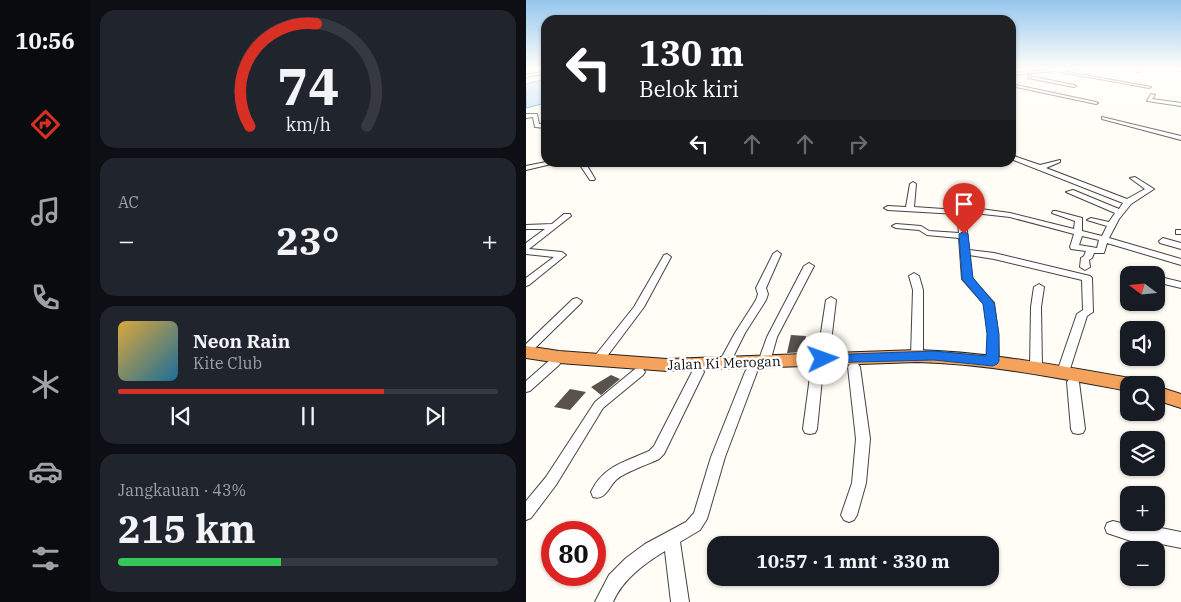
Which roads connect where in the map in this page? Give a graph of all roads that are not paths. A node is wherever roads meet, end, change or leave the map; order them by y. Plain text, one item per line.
1 (1065, 96) edge
2 (1152, 96) edge
3 (1096, 103) dead end
4 (1181, 106) edge
5 (526, 116) edge
6 (1104, 118) dead end
7 (541, 126) edge
8 (1181, 138) edge
9 (1168, 140) dead end
10 (1181, 143) edge
11 (1016, 159) edge
12 (1058, 161) dead end
13 (541, 165) edge
14 (584, 167) edge
15 (526, 168) edge
16 (1038, 168) junction
17 (1133, 178) dead end
18 (592, 179) dead end
19 (912, 184) dead end
20 (1070, 192) dead end
21 (963, 197) dead end
22 (1128, 202) junction
23 (888, 208) dead end
24 (910, 209) junction
25 (961, 211) junction
26 (1120, 212) junction
27 (1056, 213) dead end
28 (567, 216) dead end
29 (1092, 220) dead end
30 (1111, 225) junction
31 (554, 226) junction
32 (896, 226) dead end
33 (526, 228) edge
34 (1078, 234) junction
35 (964, 236) junction
36 (1104, 239) junction
37 (1163, 241) dead end
38 (1181, 246) edge
39 (526, 247) edge
40 (526, 251) edge
41 (1090, 251) junction
42 (965, 252) junction
43 (777, 254) dead end
44 (667, 257) dead end
45 (1181, 262) edge
46 (809, 266) dead end
47 (1084, 267) dead end
48 (914, 276) dead end
49 (1165, 281) edge
50 (526, 283) edge
51 (1181, 285) edge
52 (1039, 287) dead end
53 (831, 300) dead end
54 (577, 301) dead end
55 (526, 351) edge
56 (917, 356) junction
57 (526, 360) edge
58 (598, 360) junction
59 (993, 361) junction
60 (555, 362) junction
61 (724, 364) junction
62 (820, 364) junction
63 (758, 367) junction
64 (854, 367) junction
65 (1036, 367) junction
66 (639, 372) junction
67 (698, 372) junction
68 (1068, 377) junction
69 (1120, 384) edge
70 (526, 388) edge
71 (1120, 390) edge
72 (1165, 396) edge
73 (1181, 401) edge
74 (1165, 404) edge
75 (1181, 409) edge
76 (1078, 429) dead end
77 (810, 430) dead end
78 (598, 492) dead end
79 (526, 513) edge
80 (849, 515) dead end
81 (1113, 528) dead end
82 (671, 538) junction
83 (1181, 540) edge
84 (604, 602) edge
85 (680, 602) edge

1 - 3 street
2 - 4 street
5 - 7 street
6 - 8 street
9 - 10 street
11 - 16 street
12 - 16 street
13 - 15 street
14 - 18 street
16 - 22 street
17 - 22 street
19 - 24 street
20 - 26 street
21 - 25 street
22 - 26 street
23 - 24 street
24 - 25 street
25 - 34 street
25 - 35 street
26 - 30 street
27 - 34 street
28 - 31 street
29 - 30 street
30 - 36 street
31 - 33 street
31 - 39 street
32 - 35 street
34 - 36 street
34 - 41 street
35 - 42 street
36 - 41 street
36 - 45 street
37 - 38 street
40 - 50 street
41 - 47 street
42 - 59 street
42 - 68 street
43 - 61 street
44 - 58 street
46 - 63 street
48 - 56 street
49 - 51 street
52 - 65 street
53 - 62 street
54 - 55 street
55 - 58 highway, Jalan Ki Merogan
56 - 59 highway, Jalan Ki Merogan
56 - 62 highway, Jalan Ki Merogan
57 - 60 highway, Jalan Ki Merogan
58 - 61 highway, Jalan Ki Merogan
59 - 65 highway, Jalan Ki Merogan
60 - 66 highway, Jalan Ki Merogan
60 - 70 street
61 - 63 highway, Jalan Ki Merogan
62 - 63 highway, Jalan Ki Merogan
62 - 64 highway, Jalan Ki Merogan
62 - 77 street
63 - 67 highway, Jalan Ki Merogan
63 - 82 street
64 - 68 highway, Jalan Ki Merogan
64 - 80 street
65 - 68 highway, Jalan Ki Merogan
66 - 67 highway, Jalan Ki Merogan
66 - 79 street
67 - 78 street
68 - 69 highway, Jalan Ki Merogan
68 - 71 highway, Jalan Ki Merogan
68 - 76 street
72 - 73 highway
74 - 75 highway
81 - 83 street
82 - 84 street
82 - 85 street

